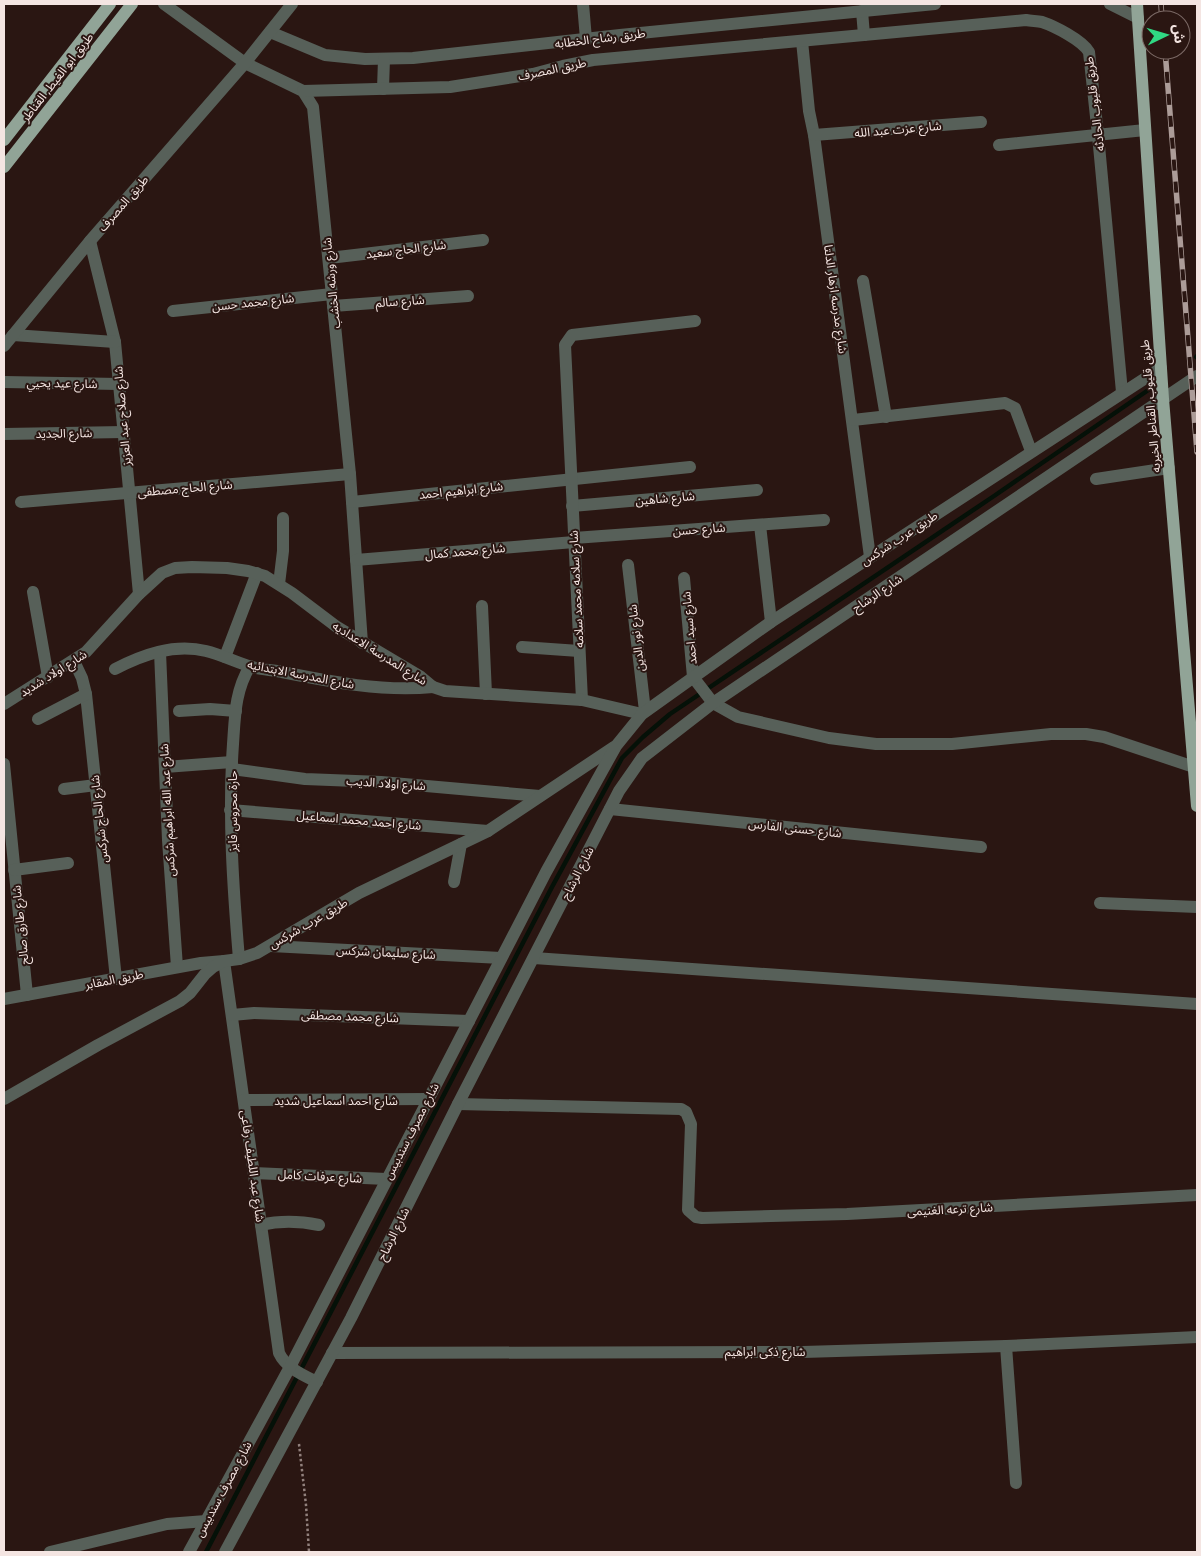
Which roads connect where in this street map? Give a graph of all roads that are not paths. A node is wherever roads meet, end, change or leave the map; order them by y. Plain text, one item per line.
1 (110, 4) edge
2 (132, 4) edge
3 (164, 4) edge
4 (292, 4) edge
5 (583, 4) edge
6 (935, 4) edge
7 (1110, 4) edge
8 (1137, 4) edge
9 (887, 6) edge
10 (827, 9) edge
11 (862, 11) junction
12 (1138, 18) junction
13 (710, 26) junction
14 (270, 32) junction
15 (864, 35) junction
16 (586, 39) junction
17 (802, 41) junction
18 (713, 49) junction
19 (384, 59) junction
20 (246, 63) junction
21 (383, 89) junction
22 (303, 91) junction
23 (981, 122) dead end
24 (1145, 130) junction
25 (1098, 134) junction
26 (814, 135) junction
27 (4, 140) edge
28 (999, 145) dead end
29 (4, 167) edge
30 (483, 240) dead end
31 (90, 241) junction
32 (329, 258) junction
33 (864, 281) dead end
34 (468, 296) dead end
35 (333, 300) junction
36 (173, 310) dead end
37 (695, 322) dead end
38 (13, 335) junction
39 (116, 342) junction
40 (4, 346) edge
41 (1160, 368) junction
42 (1197, 376) edge
43 (4, 382) edge
44 (119, 384) junction
45 (1122, 392) junction
46 (1163, 399) junction
47 (886, 416) junction
48 (852, 420) junction
49 (124, 432) junction
50 (4, 434) edge
51 (1031, 451) junction
52 (690, 467) dead end
53 (1169, 468) junction
54 (350, 474) junction
55 (571, 478) junction
56 (1096, 479) dead end
57 (757, 490) dead end
58 (129, 493) junction
59 (21, 502) dead end
60 (352, 502) junction
61 (572, 506) junction
62 (283, 518) dead end
63 (824, 520) dead end
64 (760, 525) junction
65 (574, 540) junction
66 (870, 557) junction
67 (356, 560) junction
68 (628, 565) dead end
69 (257, 574) junction
70 (684, 578) dead end
71 (279, 584) junction
72 (33, 592) dead end
73 (139, 594) junction
74 (482, 606) dead end
75 (771, 622) junction
76 (362, 643) junction
77 (522, 647) dead end
78 (579, 651) junction
79 (160, 652) junction
80 (225, 657) junction
81 (74, 661) junction
82 (250, 666) junction
83 (115, 669) dead end
84 (48, 676) junction
85 (693, 677) junction
86 (433, 687) junction
87 (86, 694) junction
88 (486, 694) junction
89 (582, 700) junction
90 (714, 703) junction
91 (4, 704) edge
92 (179, 711) dead end
93 (236, 711) junction
94 (643, 713) junction
95 (38, 719) dead end
96 (616, 746) junction
97 (4, 764) edge
98 (232, 765) junction
99 (164, 766) junction
100 (1194, 767) junction
101 (96, 785) junction
102 (64, 789) dead end
103 (540, 796) junction
104 (1197, 806) edge
105 (610, 809) junction
106 (230, 810) junction
107 (488, 831) junction
108 (461, 844) junction
109 (980, 847) dead end
110 (68, 863) dead end
111 (14, 870) junction
112 (454, 882) dead end
113 (1100, 902) dead end
114 (1197, 907) edge
115 (271, 946) junction
116 (501, 958) junction
117 (534, 958) junction
118 (239, 959) junction
119 (224, 961) junction
120 (177, 967) junction
121 (116, 979) junction
122 (27, 995) junction
123 (4, 999) edge
124 (1197, 1004) edge
125 (232, 1015) junction
126 (469, 1021) junction
127 (4, 1099) edge
128 (427, 1099) junction
129 (244, 1100) junction
130 (458, 1104) junction
131 (254, 1173) junction
132 (386, 1180) junction
133 (1197, 1195) edge
134 (262, 1225) junction
135 (319, 1226) dead end
136 (1197, 1337) edge
137 (1006, 1346) junction
138 (332, 1353) junction
139 (292, 1368) junction
140 (314, 1380) junction
141 (1016, 1483) dead end
142 (206, 1521) junction
143 (50, 1552) edge
144 (189, 1552) edge
145 (226, 1552) edge

1 - 27 main road, طريق ابو الغيط, القناطر
2 - 29 main road, طريق ابو الغيط, القناطر
3 - 20 street
4 - 14 street, طريق المصرف
5 - 16 street
6 - 9 street, طريق رشاح الخطابه
7 - 12 street
8 - 12 main road, طريق قليوب, القناطر الخيريه
9 - 11 street, طريق رشاح الخطابه
10 - 11 street, طريق رشاح الخطابه
10 - 13 street, طريق رشاح الخطابه
11 - 15 street
12 - 24 main road, طريق قليوب, القناطر الخيريه
13 - 16 street, طريق رشاح الخطابه
13 - 18 street
14 - 19 street, طريق رشاح الخطابه
14 - 20 street, طريق المصرف
15 - 17 street, طريق قليوب الحادثه
15 - 25 street, طريق قليوب الحادثه
16 - 19 street, طريق رشاح الخطابه
17 - 18 street, طريق المصرف
17 - 26 street, شارع مدرسه ازهار الدلتا
18 - 21 street, طريق المصرف
19 - 21 street
20 - 22 street
20 - 31 street, طريق المصرف
21 - 22 street, طريق المصرف
22 - 32 street, شارع ورشه الخشب
23 - 26 street, شارع عزت عبد الله
24 - 25 street
24 - 41 main road, طريق قليوب, القناطر الخيريه
25 - 28 street
25 - 45 street, طريق قليوب الحادثه
26 - 48 street, شارع مدرسه ازهار الدلتا
30 - 32 street, شارع الحاج سعيد
31 - 38 street, طريق المصرف
31 - 39 street, شارع صلاح عبد العزيز
32 - 35 street, شارع ورشه الخشب
33 - 47 street
34 - 35 street, شارع سالم
35 - 36 street, شارع محمد حسن
35 - 54 street, شارع ورشه الخشب
37 - 55 street, شارع سلامه محمد سلامه
38 - 39 street
38 - 40 street, طريق المصرف
39 - 44 street, شارع صلاح عبد العزيز
41 - 45 street, طريق عرب شركس
41 - 46 main road, طريق قليوب, القناطر الخيريه
42 - 46 street, شارع الرشاح
43 - 44 street, شارع عيد يحيي
44 - 49 street, شارع صلاح عبد العزيز
45 - 51 street, طريق عرب شركس
46 - 53 main road, طريق قليوب, القناطر الخيريه
46 - 90 street, شارع الرشاح
47 - 48 street
47 - 51 street
48 - 66 street, شارع مدرسه ازهار الدلتا
49 - 50 street, شارع الجديد
49 - 58 street, شارع صلاح عبد العزيز
51 - 66 street, طريق عرب شركس
52 - 55 street, شارع ابراهيم احمد
53 - 56 street
53 - 100 main road, طريق قليوب, القناطر الخيريه
54 - 58 street, شارع الحاج مصطفى
54 - 60 street, شارع ورشه الخشب
55 - 60 street, شارع ابراهيم احمد
55 - 61 street, شارع سلامه محمد سلامه
57 - 61 street, شارع شاهين
58 - 59 street, شارع الحاج مصطفى
58 - 73 street, شارع صلاح عبد العزيز
60 - 67 street, شارع ورشه الخشب
61 - 65 street, شارع سلامه محمد سلامه
62 - 71 street
63 - 64 street, شارع حسن
64 - 65 street, شارع حسن
64 - 75 street
65 - 67 street, شارع محمد كمال
65 - 78 street, شارع سلامه محمد سلامه
66 - 75 street, طريق عرب شركس
67 - 76 street, شارع ورشه الخشب
68 - 94 street, شارع نور الدين
69 - 71 street, شارع المدرسة الاعداديه
69 - 73 street, شارع المدرسة الاعداديه
69 - 80 street
70 - 85 street, شارع سيد احمد
71 - 76 street, شارع المدرسة الاعداديه
72 - 84 street
73 - 81 street, شارع اولاد شديد
74 - 88 street
75 - 85 street, طريق عرب شركس
76 - 86 street, شارع المدرسة الاعداديه
77 - 78 street
78 - 89 street, شارع سلامه محمد سلامه
79 - 80 street, شارع المدرسة الابتدائيه
79 - 83 street, شارع المدرسة الابتدائيه
79 - 99 street, شارع عبد الله ابراهيم شركس
80 - 82 street, شارع المدرسة الابتدائيه
81 - 84 street, شارع اولاد شديد
81 - 87 street, شارع الحاج شركس
82 - 86 street, شارع المدرسة الابتدائيه
82 - 93 street, حارة محروس فايز
84 - 91 street, شارع اولاد شديد
85 - 90 street
85 - 94 street, طريق عرب شركس
86 - 88 street, شارع المدرسة الاعداديه
87 - 95 street
87 - 101 street, شارع الحاج شركس
88 - 89 street, شارع المدرسة الاعداديه
89 - 94 street, شارع المدرسة الاعداديه
90 - 100 street
90 - 105 street, شارع الرشاح
92 - 93 street
93 - 98 street, حارة محروس فايز
94 - 96 street, شارع مصرف سندبيس
96 - 103 street, طريق عرب شركس
96 - 116 street, شارع مصرف سندبيس
97 - 111 street, شارع طارق صالح
98 - 99 street, شارع اولاد الديب
98 - 103 street, شارع اولاد الديب
98 - 106 street, حارة محروس فايز
99 - 120 street, شارع عبد الله ابراهيم شركس
100 - 104 main road, طريق قليوب, القناطر الخيريه
101 - 102 street
101 - 121 street, شارع الحاج شركس
103 - 107 street, طريق عرب شركس
105 - 109 street, شارع حسنى الفارس
105 - 117 street, شارع الرشاح
106 - 107 street, شارع احمد محمد اسماعيل
106 - 118 street, حارة محروس فايز
107 - 108 street, طريق عرب شركس
108 - 112 street
108 - 115 street, طريق عرب شركس
110 - 111 street
111 - 122 street, شارع طارق صالح
113 - 114 street
115 - 116 street, شارع سليمان شركس
115 - 118 street, طريق عرب شركس
116 - 126 street, شارع مصرف سندبيس
117 - 124 street
117 - 130 street, شارع الرشاح
118 - 119 street, طريق عرب شركس
119 - 120 street, طريق المقابر
119 - 125 street, شارع عبد اللطيف رفاعى
119 - 127 street, طريق عرب شركس
120 - 121 street, طريق المقابر
121 - 122 street, طريق المقابر
122 - 123 street, طريق المقابر
125 - 126 street, شارع محمد مصطفى
125 - 129 street, شارع عبد اللطيف رفاعى
126 - 128 street, شارع مصرف سندبيس
128 - 129 street, شارع احمد اسماعيل شديد
128 - 132 street, شارع مصرف سندبيس
129 - 131 street, شارع عبد اللطيف رفاعى
130 - 133 street, شارع ترعه الغنيمى
130 - 138 street, شارع الرشاح
131 - 132 street, شارع عرفات كامل
131 - 134 street, شارع عبد اللطيف رفاعى
132 - 139 street, شارع مصرف سندبيس
134 - 135 street
134 - 139 street, شارع عبد اللطيف رفاعى
136 - 137 street, شارع ذكى ابراهيم
137 - 138 street, شارع ذكى ابراهيم
137 - 141 street
138 - 140 street, شارع الرشاح
139 - 140 street
139 - 142 street, شارع مصرف سندبيس
140 - 145 street, شارع الرشاح
142 - 143 street
142 - 144 street, شارع مصرف سندبيس

